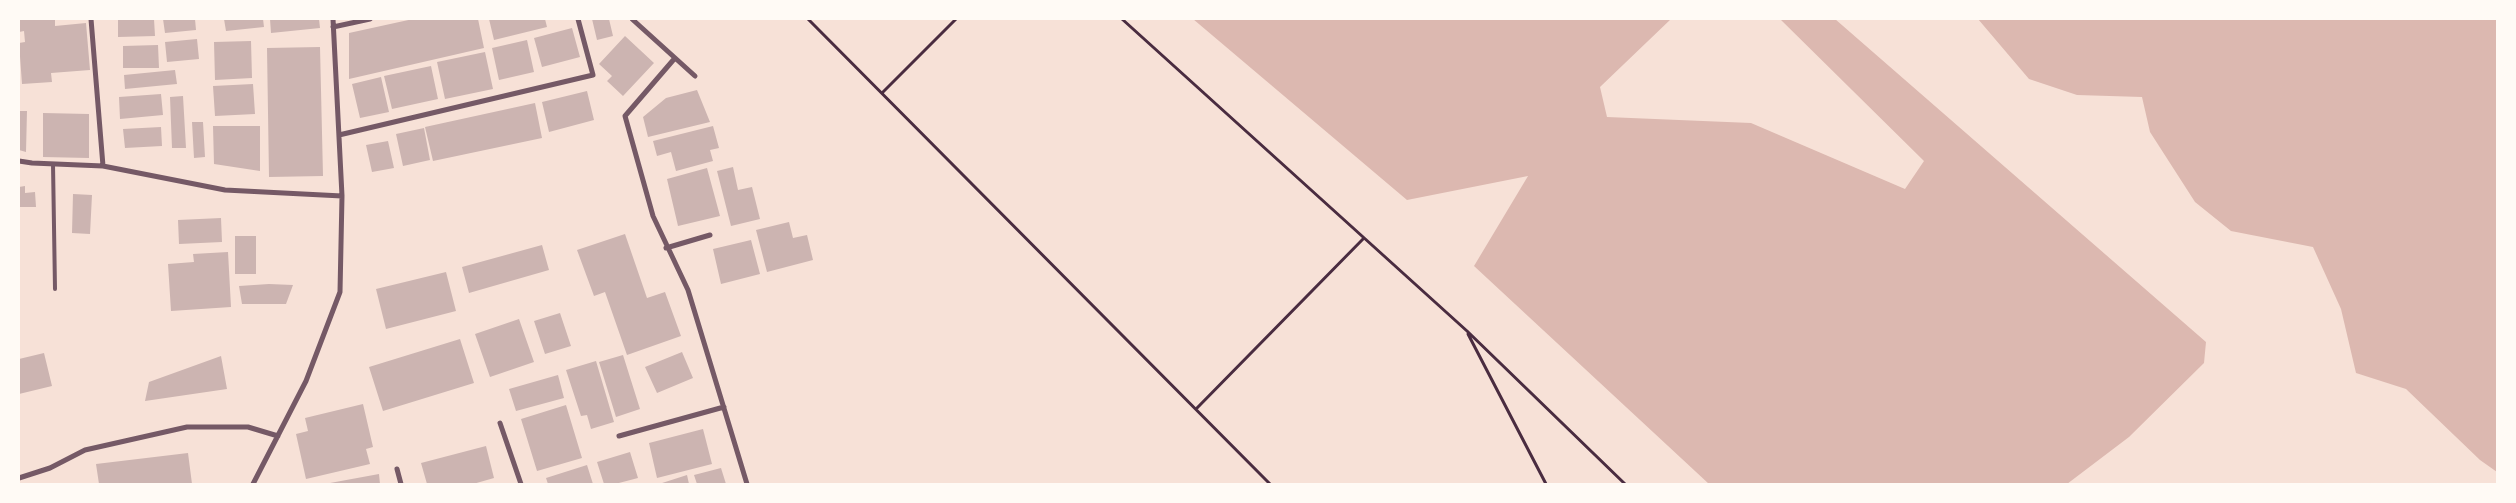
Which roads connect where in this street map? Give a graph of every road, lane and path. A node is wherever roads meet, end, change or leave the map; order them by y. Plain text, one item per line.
1 (91, 19) edge
2 (333, 19) edge
3 (370, 19) edge
4 (578, 19) edge
5 (632, 19) edge
6 (808, 19) edge
7 (956, 19) edge
8 (1122, 19) edge
9 (333, 27) junction
10 (676, 58) junction
11 (695, 76) dead end
12 (883, 92) junction
13 (339, 135) junction
14 (19, 160) edge
15 (53, 164) junction
16 (103, 166) junction
17 (342, 196) junction
18 (710, 235) dead end
19 (1364, 238) junction
20 (666, 248) junction
21 (54, 289) dead end
22 (1467, 331) junction
23 (724, 407) junction
24 (1197, 408) junction
25 (500, 422) dead end
26 (278, 436) junction
27 (619, 436) dead end
28 (397, 469) dead end
29 (19, 478) edge
30 (253, 484) edge
31 (401, 484) edge
32 (521, 484) edge
33 (747, 484) edge
34 (1270, 484) edge
35 (1546, 484) edge
36 (1625, 484) edge

1 - 16 street
2 - 9 street
3 - 9 street
4 - 13 street
5 - 10 street
6 - 12 path
7 - 12 path
8 - 19 path
9 - 13 street
10 - 11 street
10 - 20 street
12 - 24 path
13 - 17 street
14 - 15 street
15 - 16 street
15 - 21 lane
16 - 17 street
17 - 26 street
18 - 20 street
19 - 22 path
19 - 24 path
20 - 23 street
22 - 35 path
22 - 36 path
23 - 27 street
23 - 33 street
24 - 34 path
25 - 32 street
26 - 29 street
26 - 30 street
28 - 31 street

